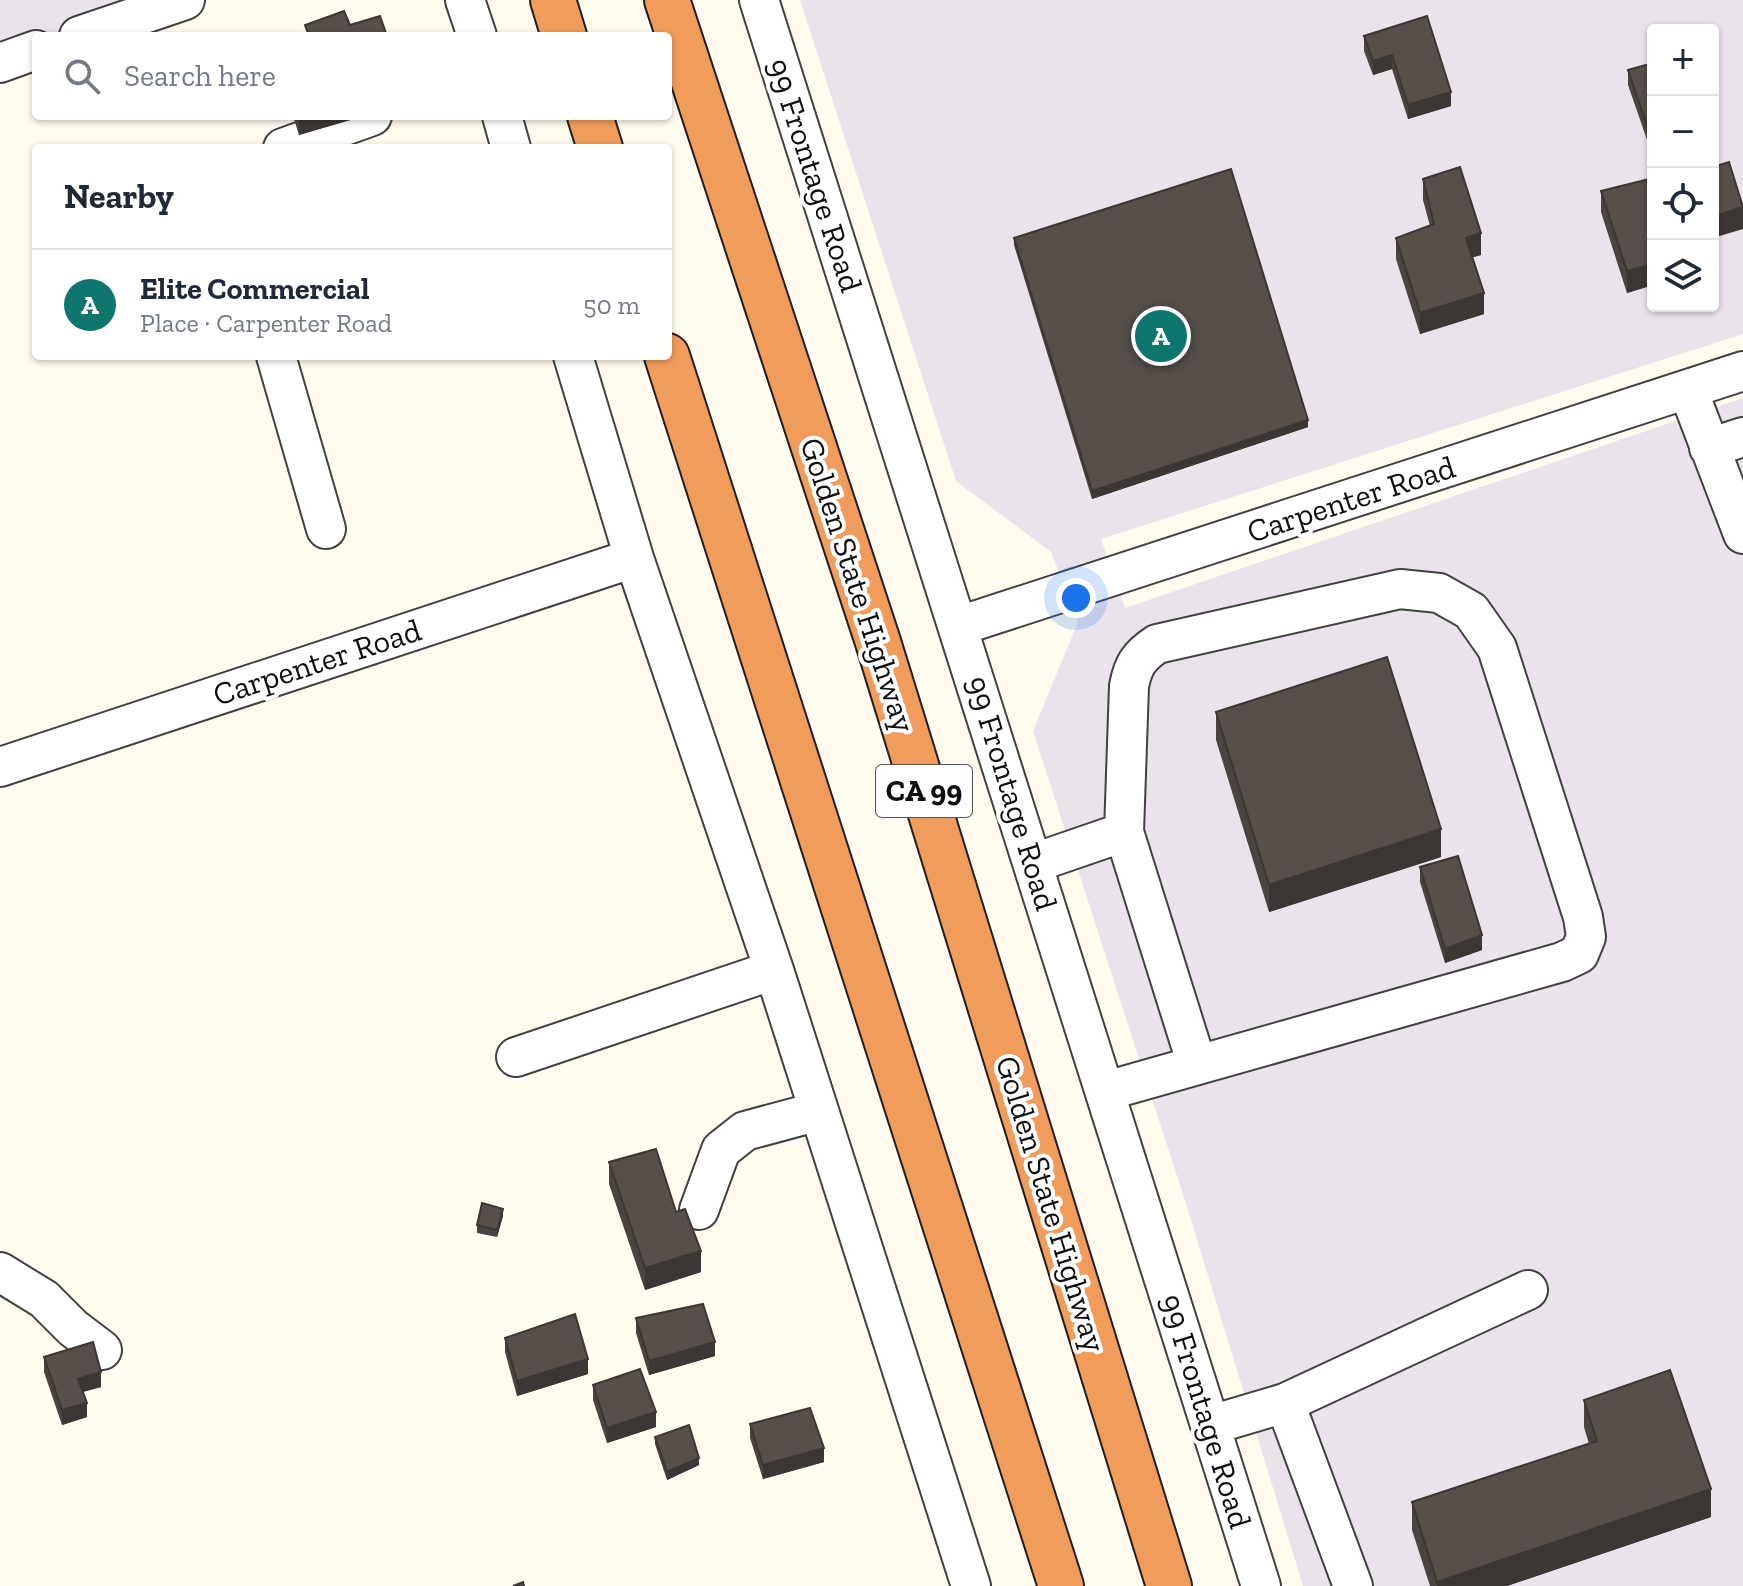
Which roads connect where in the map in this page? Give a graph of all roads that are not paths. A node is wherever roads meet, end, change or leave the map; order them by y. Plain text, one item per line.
1 (185, 0) edge
2 (465, 0) edge
3 (553, 0) edge
4 (667, 0) edge
5 (759, 0) edge
6 (91, 32) edge
7 (476, 32) edge
8 (563, 32) edge
9 (32, 51) edge
10 (0, 63) edge
11 (361, 120) edge
12 (503, 120) edge
13 (591, 120) edge
14 (294, 144) edge
15 (510, 144) edge
16 (599, 144) edge
17 (277, 360) edge
18 (574, 360) edge
19 (668, 360) edge
20 (1743, 371) edge
21 (1688, 390) junction
22 (1726, 443) edge
23 (326, 529) dead end
24 (1743, 534) edge
25 (634, 558) junction
26 (959, 626) junction
27 (0, 767) edge
28 (1124, 832) junction
29 (1034, 863) junction
30 (774, 970) junction
31 (516, 1057) dead end
32 (1197, 1065) junction
33 (1106, 1091) junction
34 (819, 1111) junction
35 (699, 1210) dead end
36 (0, 1272) edge
37 (1528, 1290) dead end
38 (102, 1350) dead end
39 (1285, 1403) junction
40 (1211, 1425) junction
41 (971, 1586) edge
42 (1061, 1586) edge
43 (1169, 1586) edge
44 (1261, 1586) edge
45 (1353, 1586) edge

1 - 6 street
2 - 7 street
3 - 8 highway
4 - 43 highway, Golden State Highway / CA 99
5 - 26 street, 99 Frontage Road
9 - 10 street
11 - 14 street
12 - 15 street
13 - 16 highway
17 - 23 street
18 - 25 street
19 - 42 highway
20 - 21 street, Carpenter Road
21 - 22 street
21 - 26 street, Carpenter Road
22 - 24 street
25 - 27 street, Carpenter Road
25 - 30 street
26 - 29 street, 99 Frontage Road
28 - 29 street
28 - 32 street
28 - 32 street
29 - 33 street, 99 Frontage Road
30 - 31 street
30 - 34 street
32 - 33 street
33 - 40 street, 99 Frontage Road
34 - 35 street
34 - 41 street
36 - 38 street
37 - 39 street
39 - 40 street
39 - 45 street
40 - 44 street, 99 Frontage Road

